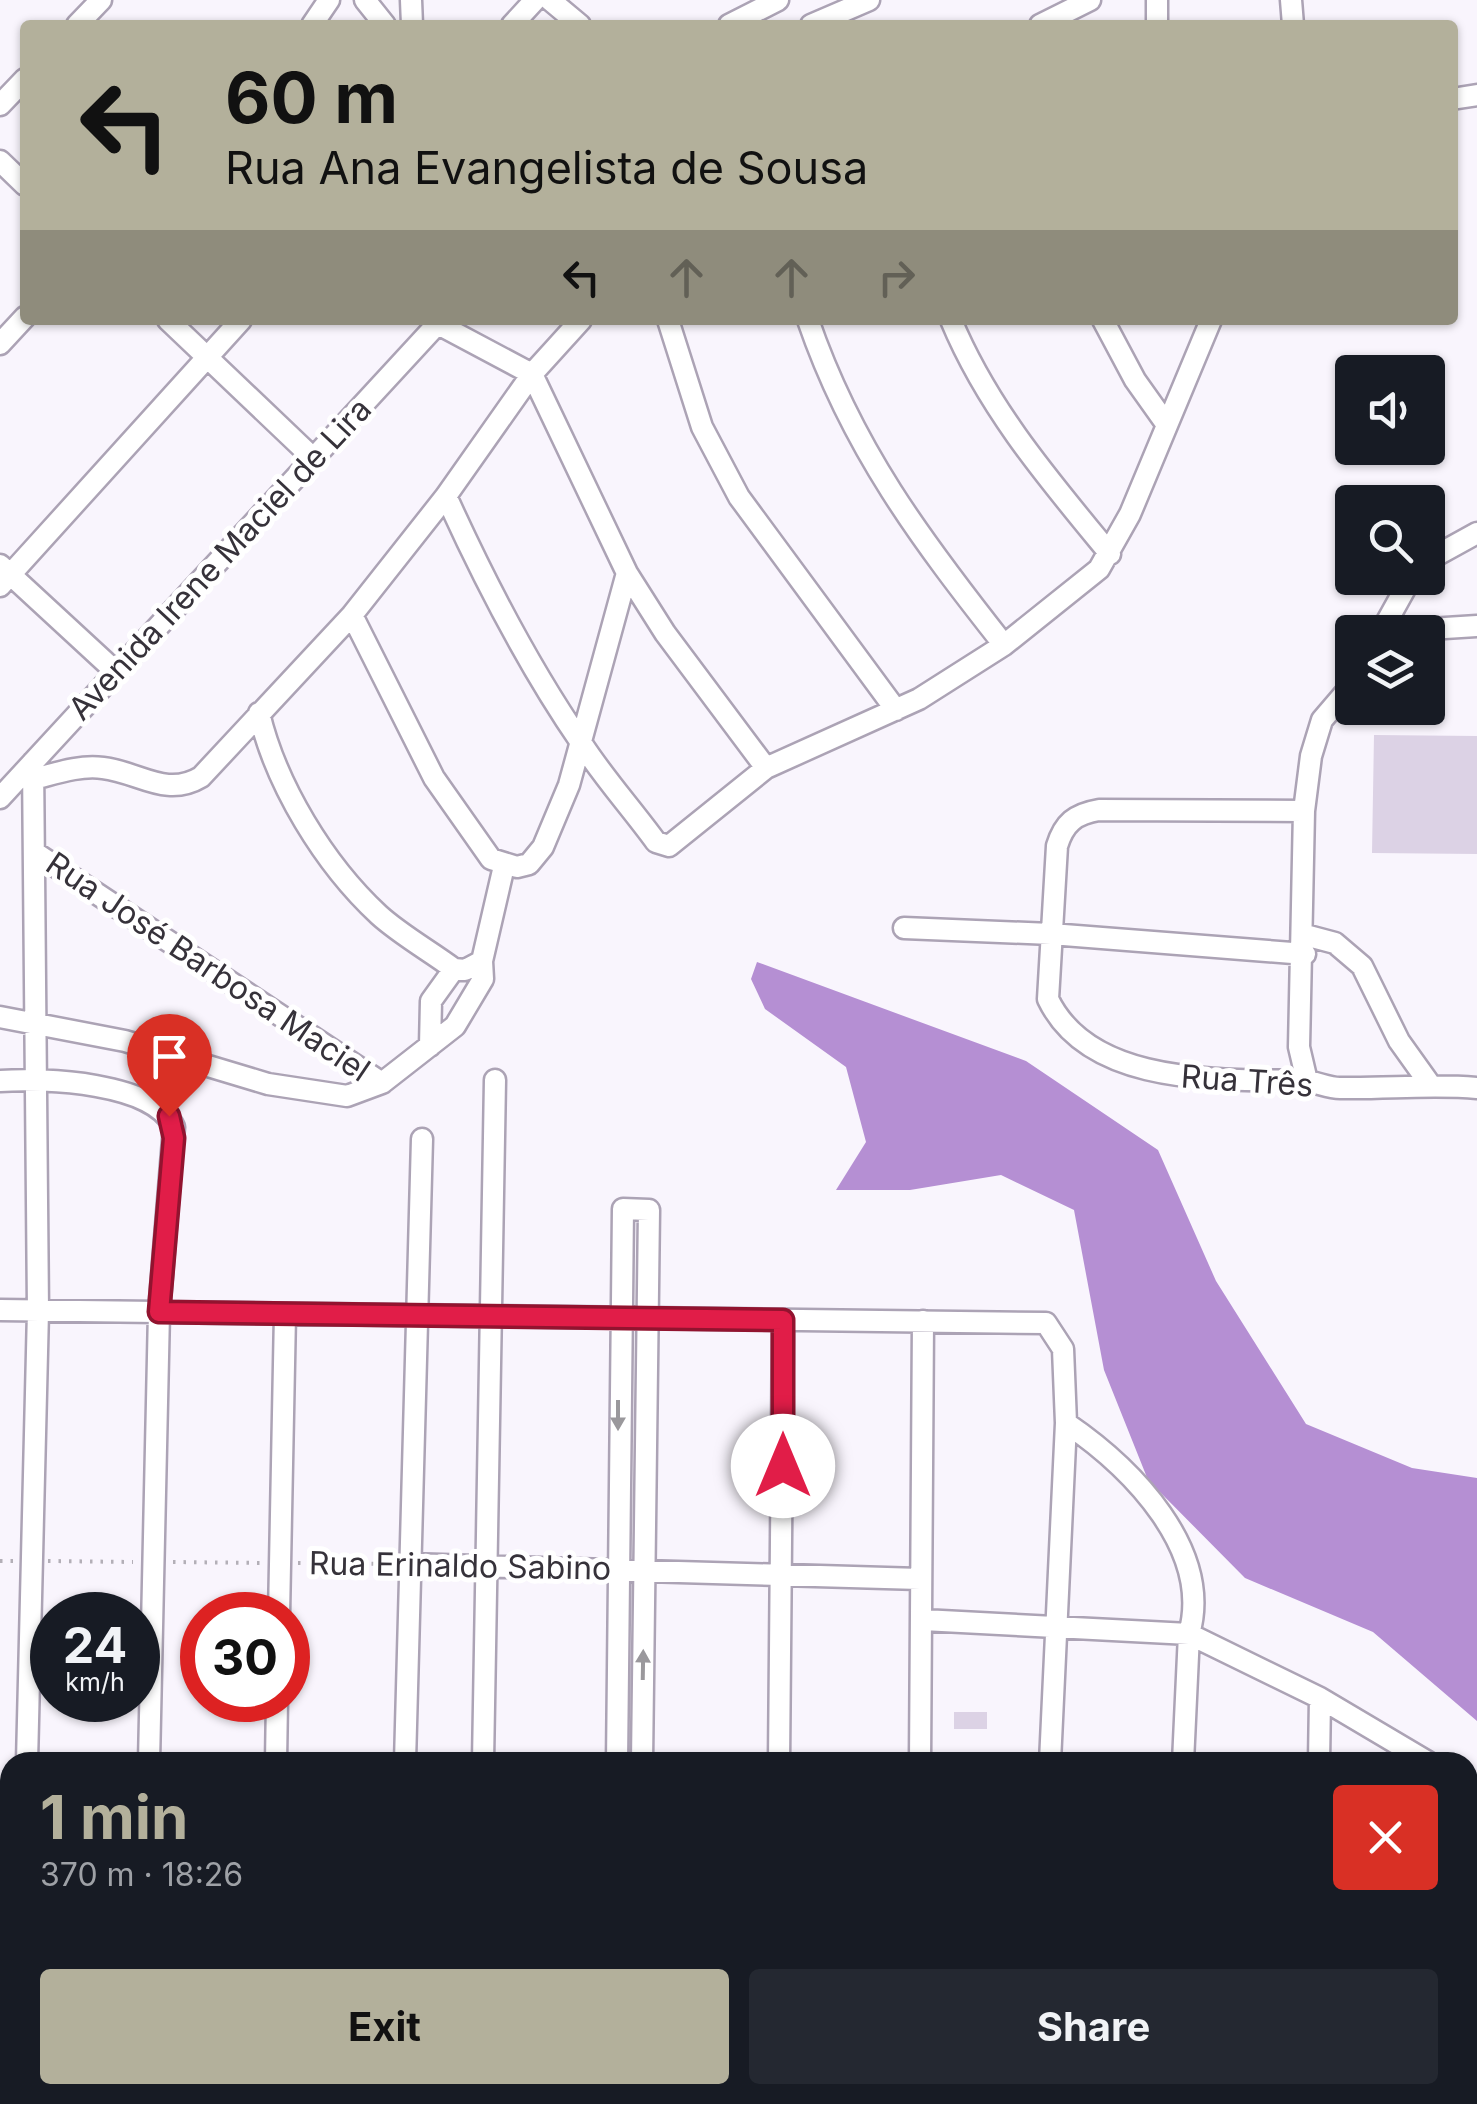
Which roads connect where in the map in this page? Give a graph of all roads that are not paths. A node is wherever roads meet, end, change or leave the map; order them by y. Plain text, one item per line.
1 (101, 0) edge
2 (365, 0) edge
3 (535, 0) edge
4 (550, 0) edge
5 (778, 0) edge
6 (869, 0) edge
7 (1090, 0) edge
8 (842, 5) edge
9 (741, 17) edge
10 (82, 20) edge
11 (380, 20) edge
12 (517, 20) edge
13 (574, 20) edge
14 (819, 20) edge
15 (1050, 20) edge
16 (20, 84) edge
17 (0, 105) edge
18 (0, 161) edge
19 (20, 180) edge
20 (20, 322) edge
21 (173, 325) edge
22 (238, 325) edge
23 (437, 325) edge
24 (445, 325) edge
25 (576, 325) edge
26 (670, 325) edge
27 (810, 325) edge
28 (953, 325) edge
29 (1106, 325) edge
30 (1208, 325) edge
31 (0, 344) edge
32 (208, 358) junction
33 (532, 374) junction
34 (1167, 424) junction
35 (314, 458) junction
36 (446, 496) junction
37 (1477, 533) edge
38 (1445, 551) edge
39 (1110, 554) junction
40 (627, 572) junction
41 (3, 575) edge
42 (352, 615) junction
43 (1445, 626) edge
44 (1477, 626) edge
45 (1004, 644) junction
46 (116, 672) junction
47 (1335, 705) edge
48 (896, 710) junction
49 (259, 713) junction
50 (583, 746) junction
51 (766, 768) junction
52 (33, 771) junction
53 (0, 798) edge
54 (1304, 812) junction
55 (34, 852) junction
56 (504, 866) junction
57 (904, 928) dead end
58 (1050, 934) junction
59 (1305, 945) junction
60 (482, 961) junction
61 (454, 969) junction
62 (0, 1017) edge
63 (36, 1021) junction
64 (430, 1046) junction
65 (36, 1078) junction
66 (0, 1080) edge
67 (495, 1080) dead end
68 (1307, 1081) junction
69 (382, 1082) junction
70 (1428, 1083) junction
71 (1477, 1088) edge
72 (422, 1139) dead end
73 (0, 1310) edge
74 (38, 1310) junction
75 (159, 1312) junction
76 (285, 1314) junction
77 (414, 1316) junction
78 (490, 1317) junction
79 (618, 1318) junction
80 (645, 1319) junction
81 (783, 1320) junction
82 (923, 1321) junction
83 (1066, 1423) junction
84 (408, 1564) junction
85 (486, 1566) junction
86 (617, 1570) junction
87 (644, 1570) junction
88 (784, 1576) junction
89 (920, 1579) junction
90 (279, 1592) edge
91 (923, 1620) junction
92 (1056, 1630) junction
93 (1189, 1634) junction
94 (1320, 1698) junction
95 (277, 1722) edge
96 (27, 1752) edge
97 (150, 1752) edge
98 (276, 1752) edge
99 (404, 1752) edge
100 (483, 1752) edge
101 (617, 1752) edge
102 (642, 1752) edge
103 (778, 1752) edge
104 (920, 1752) edge
105 (1050, 1752) edge
106 (1183, 1752) edge
107 (1318, 1752) edge
108 (1411, 1752) edge

1 - 10 street
2 - 11 street
3 - 12 street
4 - 13 street
5 - 9 street
6 - 8 street
7 - 15 street
8 - 14 street
16 - 17 street
18 - 19 street
20 - 31 street
21 - 32 street
22 - 32 street
23 - 35 street, Avenida Irene Maciel de Lira
24 - 33 street
25 - 33 street
26 - 48 street
27 - 45 street
28 - 39 street
29 - 34 street
30 - 34 street
32 - 35 street
32 - 41 street
33 - 36 street
33 - 40 street
34 - 39 street
35 - 46 street, Avenida Irene Maciel de Lira
36 - 42 street
36 - 50 street
37 - 38 street
39 - 45 street
40 - 50 street
40 - 51 street
41 - 46 street
42 - 49 street
42 - 56 street
43 - 44 street
45 - 48 street
46 - 52 street, Avenida Irene Maciel de Lira
47 - 54 street
48 - 51 street
49 - 52 street
49 - 61 street
50 - 51 street
50 - 56 street
52 - 53 street, Avenida Irene Maciel de Lira
52 - 55 street
54 - 58 street, Rua Três
54 - 59 street
55 - 63 street
55 - 69 street, Rua José Barbosa Maciel
56 - 60 street
57 - 58 street
58 - 59 street
58 - 68 street, Rua Três
59 - 68 street
59 - 70 street
60 - 61 street
60 - 64 street
61 - 64 street
62 - 63 street
63 - 65 street
63 - 69 street
64 - 69 street
65 - 66 street
65 - 74 street
65 - 75 street
67 - 78 street
68 - 70 street, Rua Três
70 - 71 street, Rua Três
72 - 77 street
73 - 74 street
74 - 75 street
74 - 96 street
75 - 76 street
75 - 97 street
76 - 77 street
76 - 90 street
77 - 78 street
77 - 84 street
78 - 79 street
78 - 85 street
79 - 80 street
79 - 80 street
79 -> 86 street
80 - 81 street
80 - 87 street
81 - 82 street
81 - 88 street
82 - 83 street
82 - 89 street
83 - 92 street
83 - 93 street
84 - 85 street, Rua Erinaldo Sabino
84 - 99 street
85 - 86 street, Rua Erinaldo Sabino
85 - 100 street
86 - 87 street, Rua Erinaldo Sabino
86 - 101 street
87 - 88 street, Rua Erinaldo Sabino
102 -> 87 street
88 - 89 street, Rua Erinaldo Sabino
88 - 103 street
89 - 91 street
91 - 92 street
91 - 104 street
92 - 93 street
92 - 105 street
93 - 94 street
93 - 106 street
94 - 107 street
94 - 108 street
95 - 98 street

